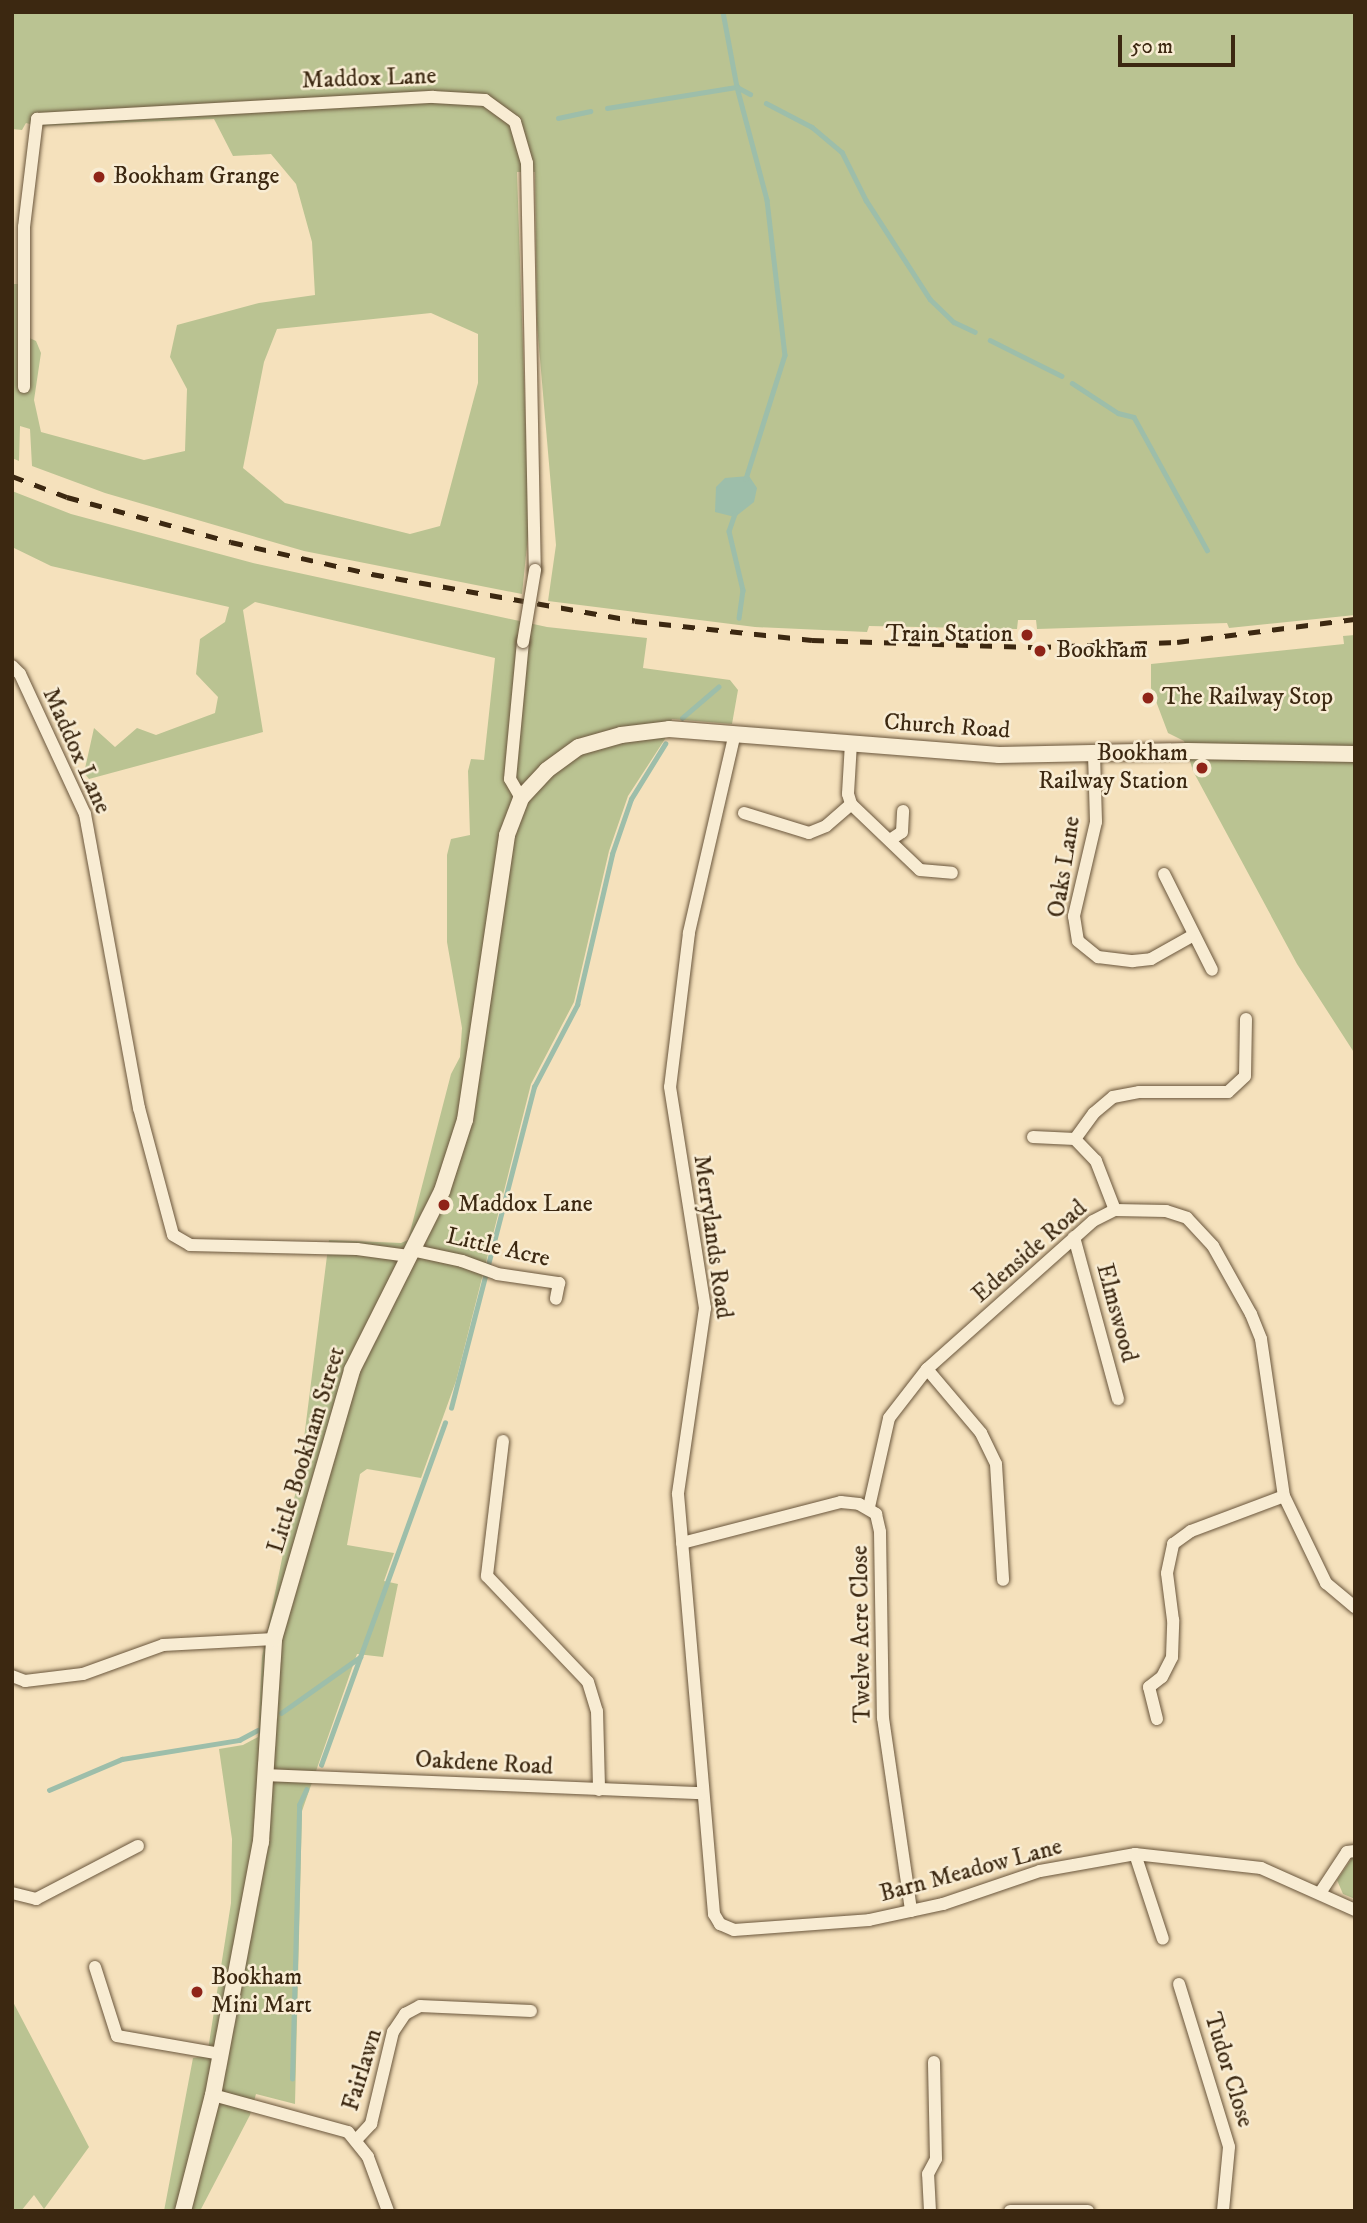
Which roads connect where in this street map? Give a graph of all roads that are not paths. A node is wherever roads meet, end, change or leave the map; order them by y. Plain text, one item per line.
1 (24, 387) dead end
2 (14, 667) edge
3 (735, 733) junction
4 (621, 735) joint
5 (851, 743) junction
6 (1094, 754) junction
7 (1355, 754) edge
8 (521, 799) junction
9 (851, 804) junction
10 (903, 811) dead end
11 (744, 813) dead end
12 (890, 840) junction
13 (952, 873) dead end
14 (1164, 874) dead end
15 (1194, 935) junction
16 (1212, 970) dead end
17 (1246, 1019) dead end
18 (1033, 1137) dead end
19 (1075, 1139) junction
20 (1115, 1210) junction
21 (1074, 1237) junction
22 (410, 1253) junction
23 (556, 1299) dead end
24 (927, 1369) junction
25 (1118, 1399) dead end
26 (503, 1441) dead end
27 (1284, 1496) junction
28 (869, 1507) junction
29 (682, 1543) junction
30 (1003, 1580) dead end
31 (1355, 1607) edge
32 (274, 1639) junction
33 (12, 1675) edge
34 (19, 1682) edge
35 (1157, 1719) dead end
36 (264, 1775) junction
37 (599, 1790) junction
38 (702, 1793) junction
39 (138, 1846) dead end
40 (1355, 1851) edge
41 (1135, 1854) junction
42 (1320, 1893) junction
43 (12, 1894) edge
44 (1355, 1910) edge
45 (911, 1912) junction
46 (1163, 1939) dead end
47 (95, 1967) dead end
48 (1179, 1984) dead end
49 (531, 2011) dead end
50 (221, 2053) junction
51 (934, 2063) dead end
52 (213, 2095) junction
53 (357, 2139) junction
54 (183, 2211) edge
55 (388, 2211) edge
56 (930, 2211) edge
57 (1010, 2211) edge
58 (1088, 2211) edge
59 (1223, 2211) edge

1 - 8 street, Maddox Lane, bridge
2 - 22 street, Maddox Lane
3 - 4 street, Church Road
3 - 5 street, Church Road
3 - 29 street, Merrylands Road
4 - 8 street, Little Bookham Street
5 - 6 street, Church Road
5 - 9 street
6 - 7 street, Church Road
6 - 15 street, Oaks Lane
8 - 22 street, Little Bookham Street
9 - 11 street
9 - 12 street
10 - 12 street
12 - 13 street
14 - 15 street
15 - 16 street
17 - 19 street
18 - 19 street
19 - 20 street
20 - 21 street, Edenside Road
20 - 27 street, Edenside Road
21 - 24 street, Edenside Road
21 - 25 street, Elmswood
22 - 23 street, Little Acre
22 - 32 street, Little Bookham Street
24 - 28 street, Edenside Road
24 - 30 street
26 - 37 street
27 - 31 street, Edenside Road
27 - 35 street
28 - 29 street
28 - 45 street, Twelve Acre Close
29 - 38 street, Merrylands Road
32 - 34 street
32 - 36 street, Little Bookham Street
33 - 34 street
36 - 37 street, Oakdene Road
36 - 50 street, Little Bookham Street
37 - 38 street, Oakdene Road
38 - 45 street, Barn Meadow Lane
39 - 43 street
40 - 42 street
41 - 42 street, Barn Meadow Lane
41 - 45 street, Barn Meadow Lane
41 - 46 street
42 - 44 street, Barn Meadow Lane
47 - 50 street
48 - 59 street, Tudor Close
49 - 53 street, Fairlawn
50 - 52 street, Little Bookham Street
51 - 56 street
52 - 53 street
52 - 54 street, Little Bookham Street
53 - 55 street
57 - 58 street

